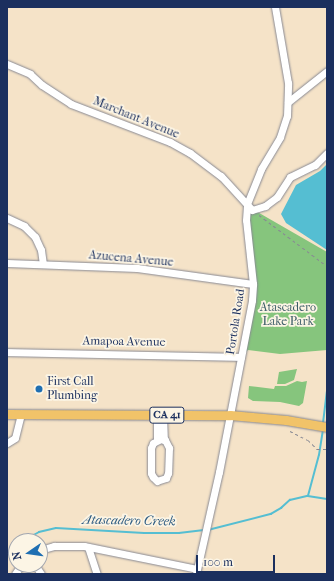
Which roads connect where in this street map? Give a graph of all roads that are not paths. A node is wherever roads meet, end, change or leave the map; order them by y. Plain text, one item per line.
1 (275, 7) edge
2 (7, 64) edge
3 (327, 71) edge
4 (288, 102) junction
5 (327, 153) edge
6 (247, 204) junction
7 (7, 218) edge
8 (7, 263) edge
9 (43, 264) junction
10 (253, 284) junction
11 (7, 352) edge
12 (241, 357) junction
13 (7, 414) edge
14 (21, 414) junction
15 (160, 415) junction
16 (230, 415) junction
17 (327, 427) edge
18 (160, 440) junction
19 (7, 443) edge
20 (88, 547) junction
21 (48, 548) edge
22 (196, 571) edge
23 (97, 574) edge

1 - 4 street, Portola Road
2 - 6 street, Marchant Avenue
3 - 4 street
4 - 6 street, Portola Road
5 - 6 street
6 - 10 street, Portola Road
7 - 9 street
8 - 9 street, Azucena Avenue
9 - 10 street, Azucena Avenue
10 - 12 street, Portola Road
11 - 12 street, Amapoa Avenue
12 - 16 street, Portola Road
13 - 14 main road, CA 41 / CA 41
14 - 15 main road, CA 41 / CA 41
14 - 19 street
15 - 16 main road, CA 41 / CA 41
15 - 18 street
16 - 17 main road, CA 41 / CA 41
16 - 22 street, Portola Road
18 - 18 street
20 - 21 street
20 - 22 street
20 - 23 street

